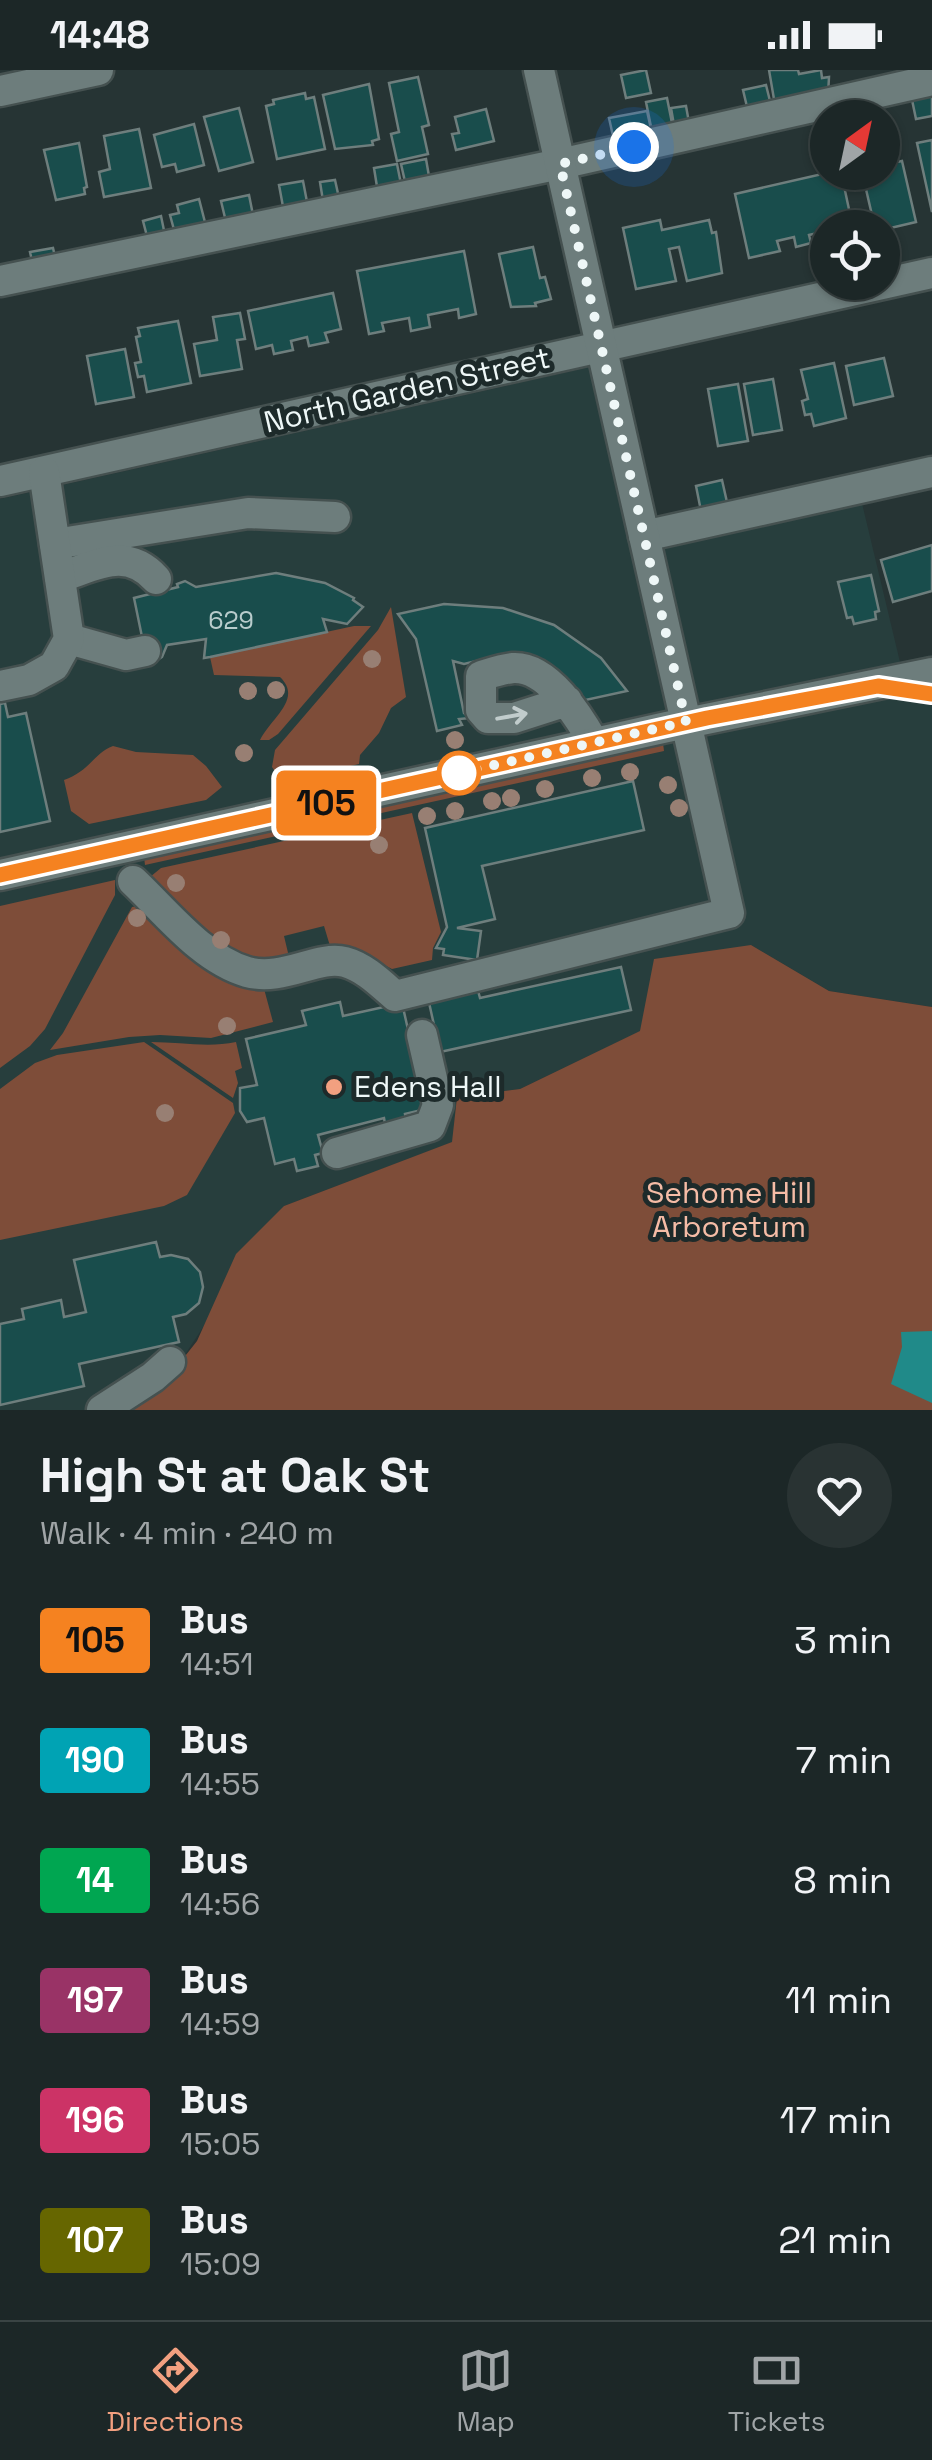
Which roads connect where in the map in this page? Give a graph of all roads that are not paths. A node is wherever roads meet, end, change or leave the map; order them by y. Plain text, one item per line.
1 (98, 70) edge
2 (539, 70) edge
3 (932, 80) edge
4 (0, 92) edge
5 (560, 164) junction
6 (932, 273) edge
7 (0, 281) edge
8 (601, 346) junction
9 (44, 472) junction
10 (932, 472) edge
11 (0, 481) edge
12 (335, 517) dead end
13 (644, 536) junction
14 (54, 544) junction
15 (60, 577) junction
16 (156, 579) dead end
17 (69, 640) junction
18 (145, 651) dead end
19 (932, 674) edge
20 (0, 686) edge
21 (878, 686) junction
22 (932, 694) edge
23 (568, 700) dead end
24 (686, 722) junction
25 (594, 743) junction
26 (0, 876) edge
27 (133, 881) dead end
28 (403, 994) junction
29 (337, 1153) dead end
30 (170, 1362) dead end
31 (102, 1410) edge

1 - 4 street
2 - 5 street
3 - 5 street
5 - 7 street
5 - 8 street
6 - 8 street, North Garden Street
8 - 9 street, North Garden Street
8 - 13 street
9 - 11 street, North Garden Street
9 - 14 street
10 - 13 street
12 - 14 street
13 - 24 street
14 - 15 street
15 - 16 street
15 - 17 street
17 - 18 street
17 - 20 street
19 - 21 street
21 - 22 street
21 - 24 street
23 - 25 street
24 - 25 street
24 - 28 street
25 - 26 street
27 - 28 street
28 - 29 street
30 - 31 street

